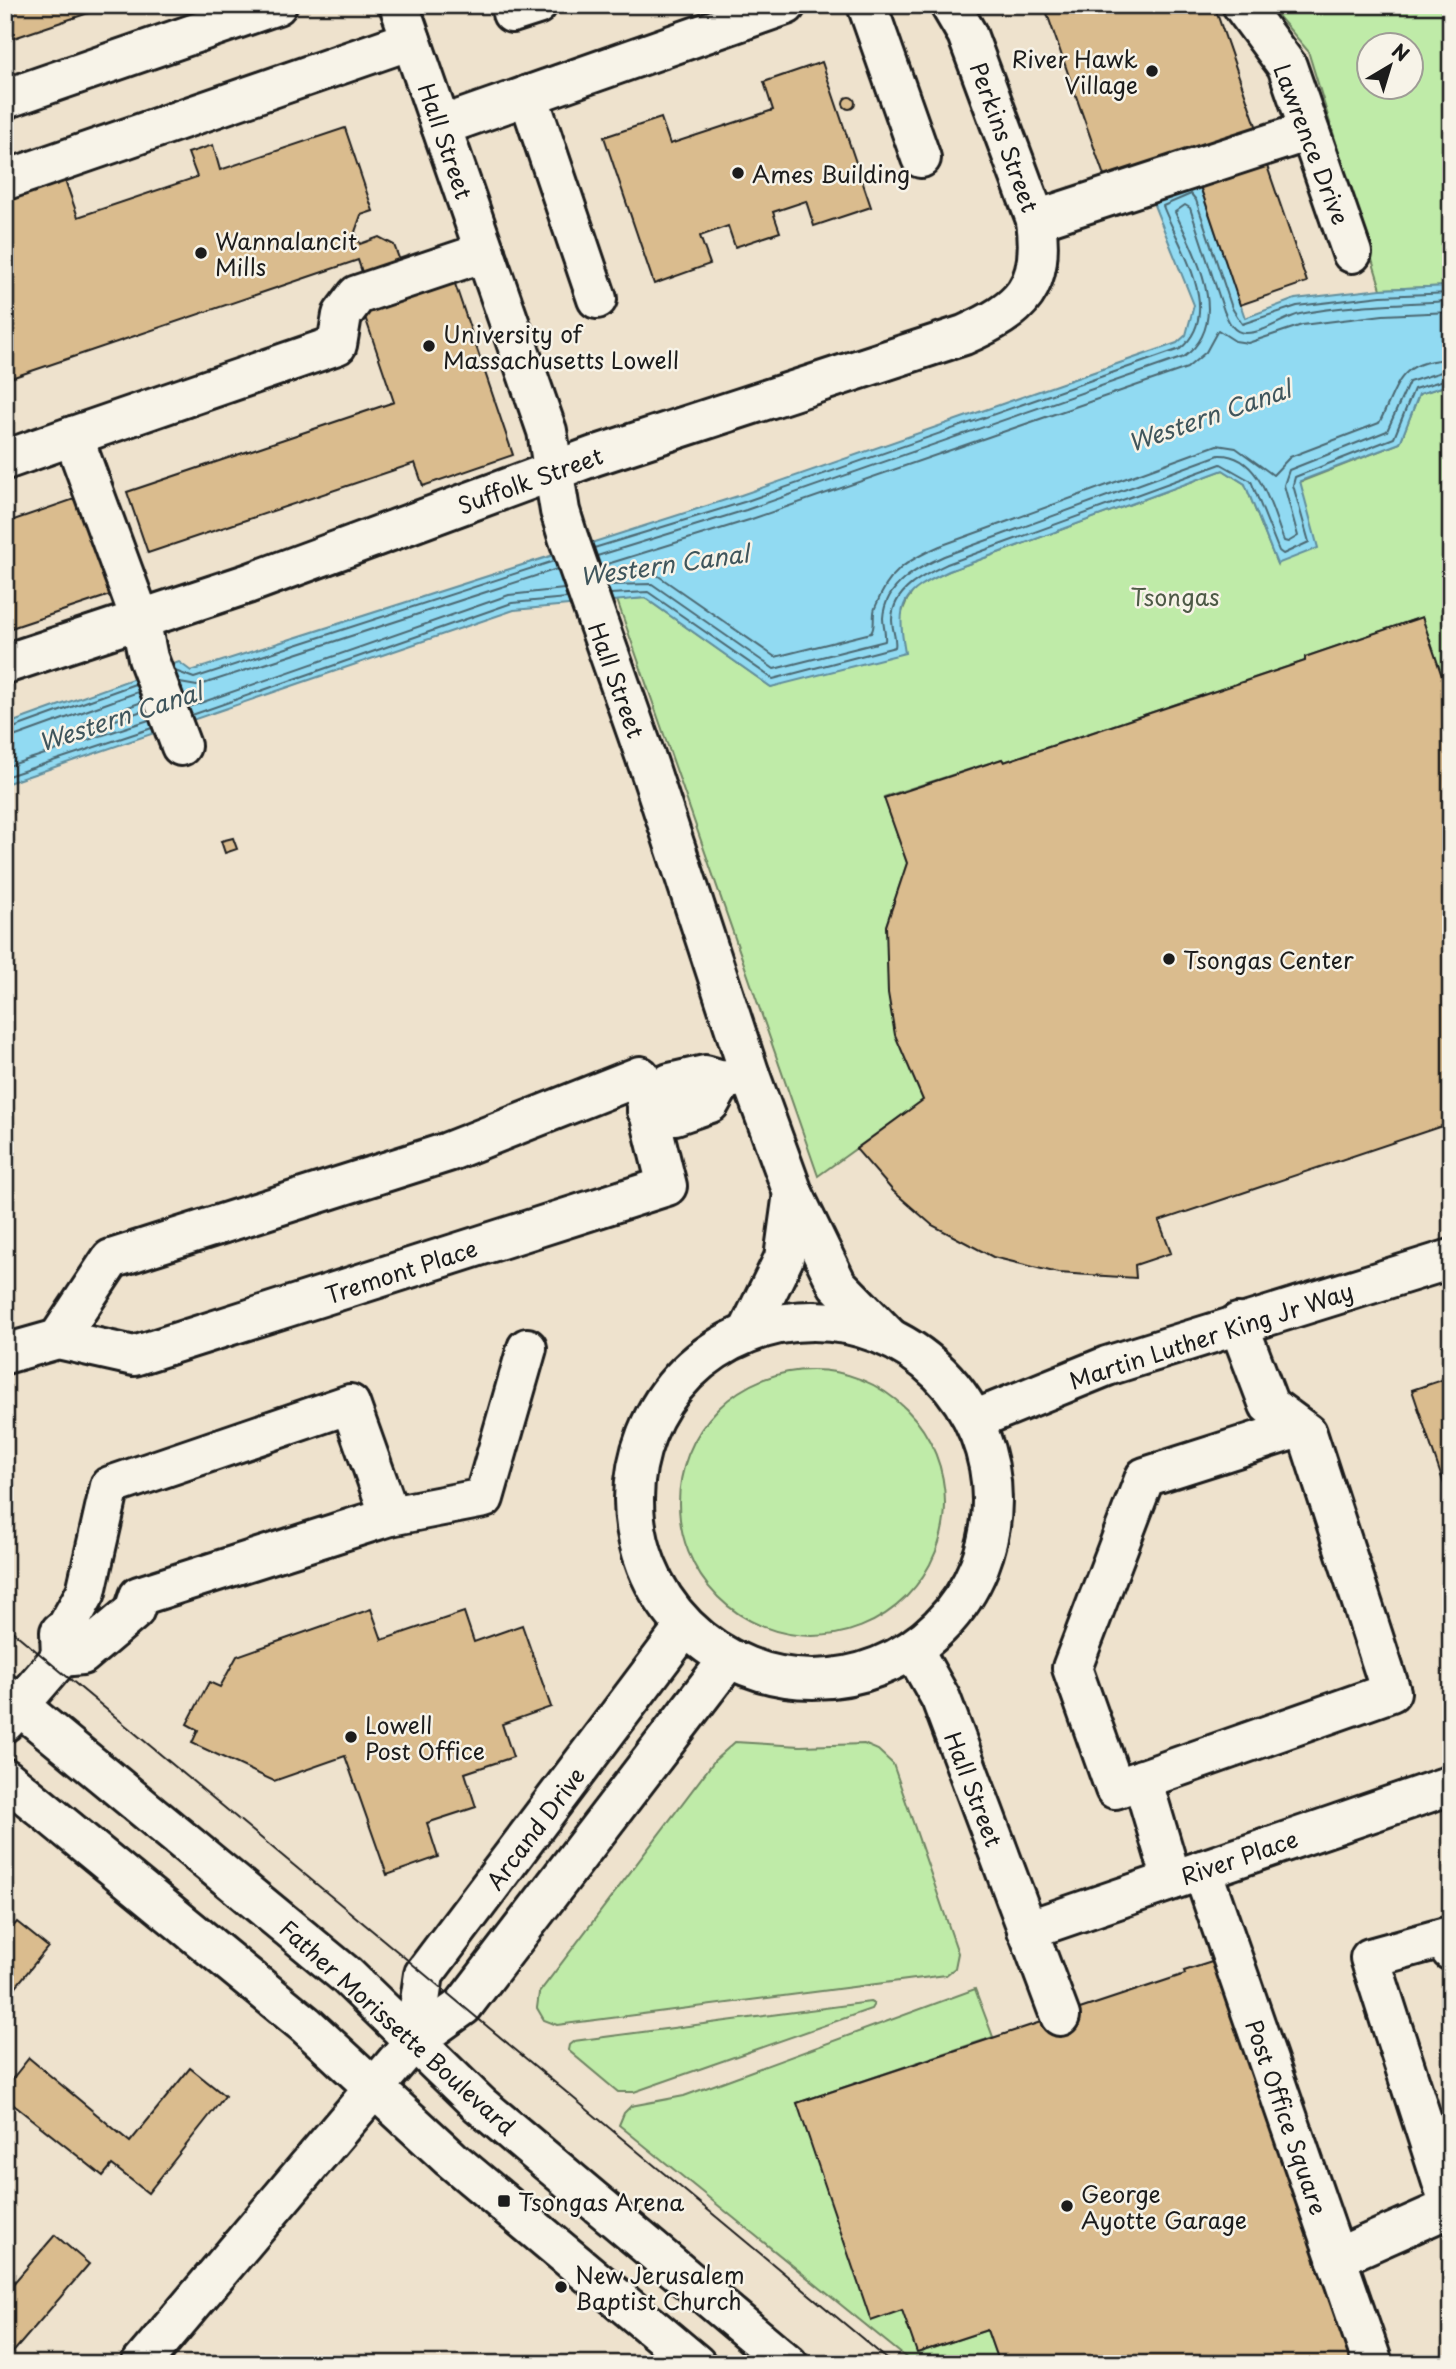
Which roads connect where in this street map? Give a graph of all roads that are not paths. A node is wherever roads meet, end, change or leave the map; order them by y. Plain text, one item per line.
1 (277, 5) edge
2 (786, 5) edge
3 (867, 5) edge
4 (950, 5) edge
5 (1242, 5) edge
6 (405, 22) edge
7 (528, 95) junction
8 (5, 99) edge
9 (442, 126) junction
10 (1310, 131) junction
11 (921, 158) dead end
12 (6, 180) edge
13 (1036, 220) junction
14 (485, 252) junction
15 (1352, 253) dead end
16 (1035, 274) joint
17 (597, 299) dead end
18 (74, 436) junction
19 (5, 460) edge
20 (553, 471) junction
21 (140, 618) junction
22 (5, 664) edge
23 (181, 746) dead end
24 (736, 1078) junction
25 (647, 1110) junction
26 (793, 1193) junction
27 (1451, 1259) edge
28 (1238, 1323) junction
29 (748, 1332) junction
30 (889, 1337) junction
31 (58, 1339) junction
32 (527, 1348) dead end
33 (5, 1354) edge
34 (974, 1420) junction
35 (1299, 1427) junction
36 (390, 1516) junction
37 (86, 1592) junction
38 (139, 1596) junction
39 (685, 1627) junction
40 (914, 1651) junction
41 (61, 1657) junction
42 (728, 1660) junction
43 (10, 1707) edge
44 (5, 1778) edge
45 (1128, 1784) junction
46 (1451, 1785) edge
47 (1187, 1875) junction
48 (1027, 1930) junction
49 (1451, 1951) edge
50 (1060, 2016) dead end
51 (414, 2040) junction
52 (375, 2090) junction
53 (1450, 2207) edge
54 (1336, 2258) junction
55 (141, 2364) edge
56 (696, 2364) edge
57 (788, 2364) edge
58 (1373, 2364) edge

1 - 8 street
2 - 7 street
3 - 11 street
4 - 13 street, Perkins Street
5 - 10 street, Lawrence Drive
6 - 9 street, Hall Street
6 - 12 street
7 - 9 street
7 - 17 street
9 - 14 street, Hall Street
10 - 13 street
10 - 15 street, Lawrence Drive
13 - 16 street, Perkins Street
14 - 18 street
14 - 20 street, Hall Street
16 - 20 street, Suffolk Street
18 - 19 street
18 - 21 street
20 - 21 street, Suffolk Street
20 - 24 street, Hall Street
21 - 22 street, Suffolk Street
21 - 23 street
24 - 25 street
24 - 26 street, Hall Street
25 - 31 street, Tremont Place
25 - 31 street, Tremont Place
26 - 29 street, Hall Street
26 - 30 street, Hall Street
27 - 28 street, Martin Luther King Jr Way
28 - 34 street, Martin Luther King Jr Way
28 - 35 street
29 - 30 street
29 - 39 street
30 - 34 street
31 - 33 street, Tremont Place
32 - 36 street
34 - 40 street
35 - 45 street, Post Office Square
35 - 45 street
36 - 37 street
36 - 38 street
37 - 38 street
37 - 41 street
38 - 41 street
39 - 42 street
39 - 51 street, Arcand Drive
40 - 42 street
40 - 48 street, Hall Street
41 - 43 street
42 - 51 street, Arcand Drive
43 - 51 street, Father Morissette Boulevard
44 - 52 street
45 - 47 street, Post Office Square
46 - 47 street, River Place
47 - 48 street, River Place
47 - 54 street, Post Office Square
48 - 50 street, Hall Street
49 - 53 street
51 - 52 street, Arcand Drive
51 - 57 street, Father Morissette Boulevard
52 - 55 street, Arcand Drive
52 - 56 street
53 - 54 street
54 - 58 street, Post Office Square

